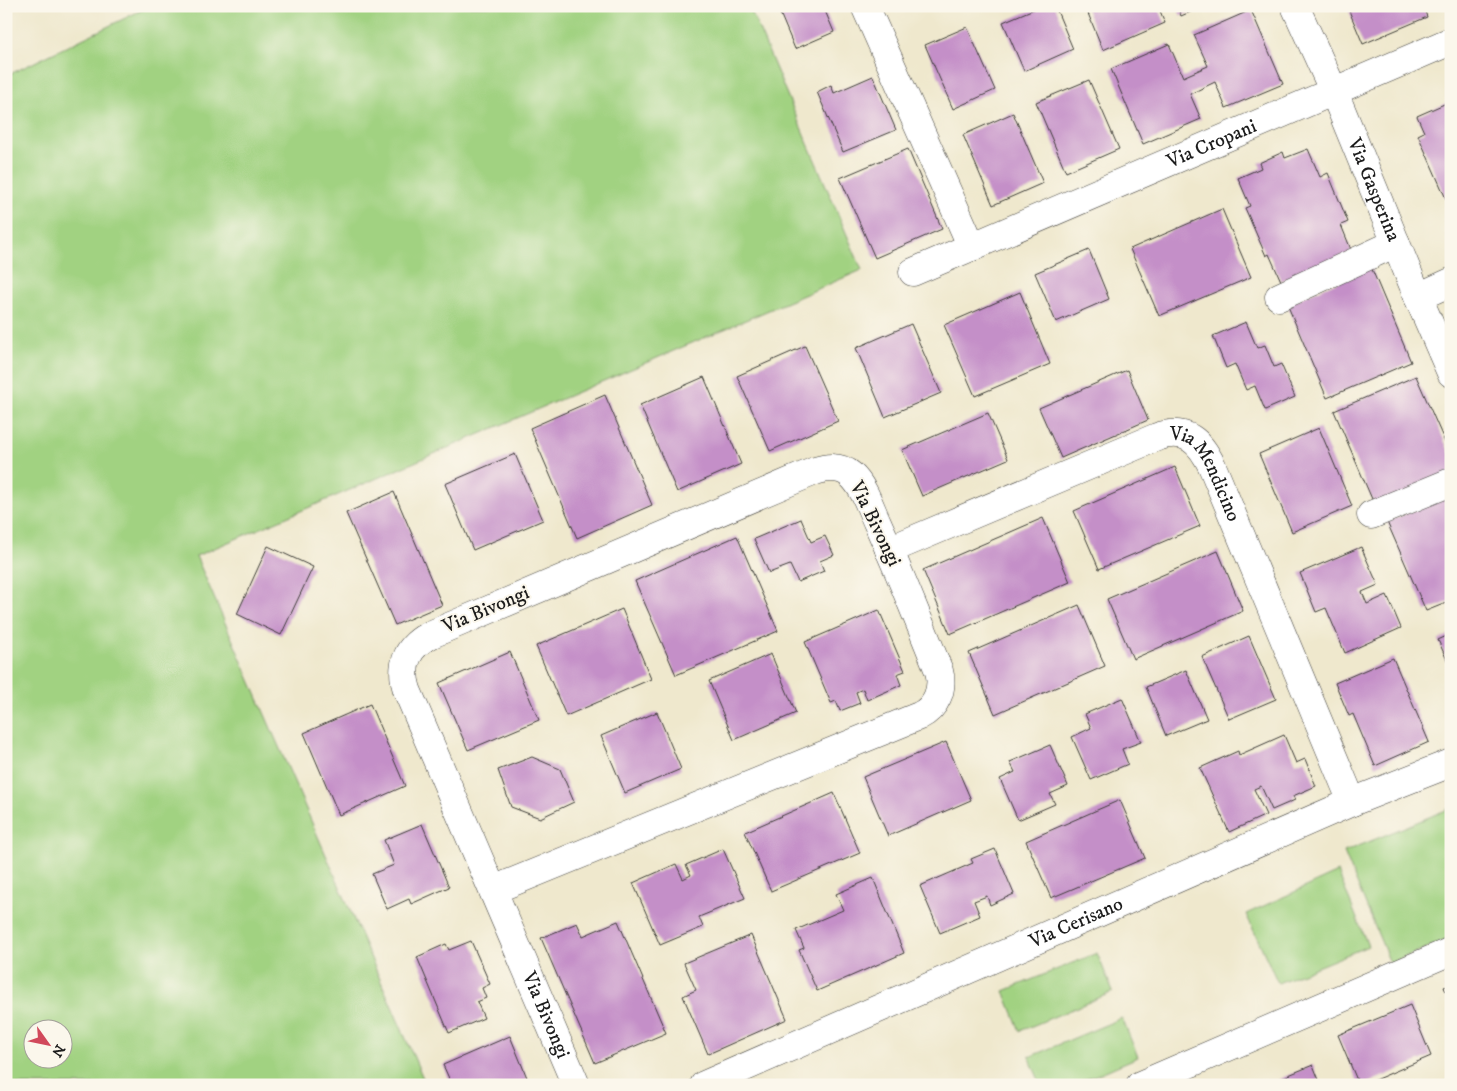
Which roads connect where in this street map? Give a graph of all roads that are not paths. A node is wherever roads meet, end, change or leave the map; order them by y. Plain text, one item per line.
1 (865, 6) edge
2 (1295, 6) edge
3 (1451, 41) edge
4 (1334, 92) junction
5 (1396, 243) junction
6 (972, 247) junction
7 (913, 272) dead end
8 (1451, 282) edge
9 (1418, 296) junction
10 (1279, 297) dead end
11 (1451, 373) edge
12 (1451, 482) edge
13 (1372, 515) dead end
14 (889, 550) junction
15 (1451, 763) edge
16 (1352, 802) junction
17 (492, 890) junction
18 (1451, 951) edge
19 (576, 1085) edge
20 (704, 1085) edge
21 (1140, 1085) edge

1 - 6 street
2 - 4 street, Via Gasperina
3 - 4 street, Via Cropani
4 - 5 street, Via Gasperina
4 - 6 street, Via Cropani
5 - 9 street, Via Gasperina
5 - 10 street
6 - 7 street, Via Cropani
8 - 9 street
9 - 11 street, Via Gasperina
12 - 13 street
14 - 16 street, Via Mendicino
14 - 17 street, Via Bivongi
14 - 17 street, Via Bivongi
15 - 16 street, Via Cerisano
16 - 20 street, Via Cerisano
17 - 19 street, Via Bivongi
18 - 21 street

